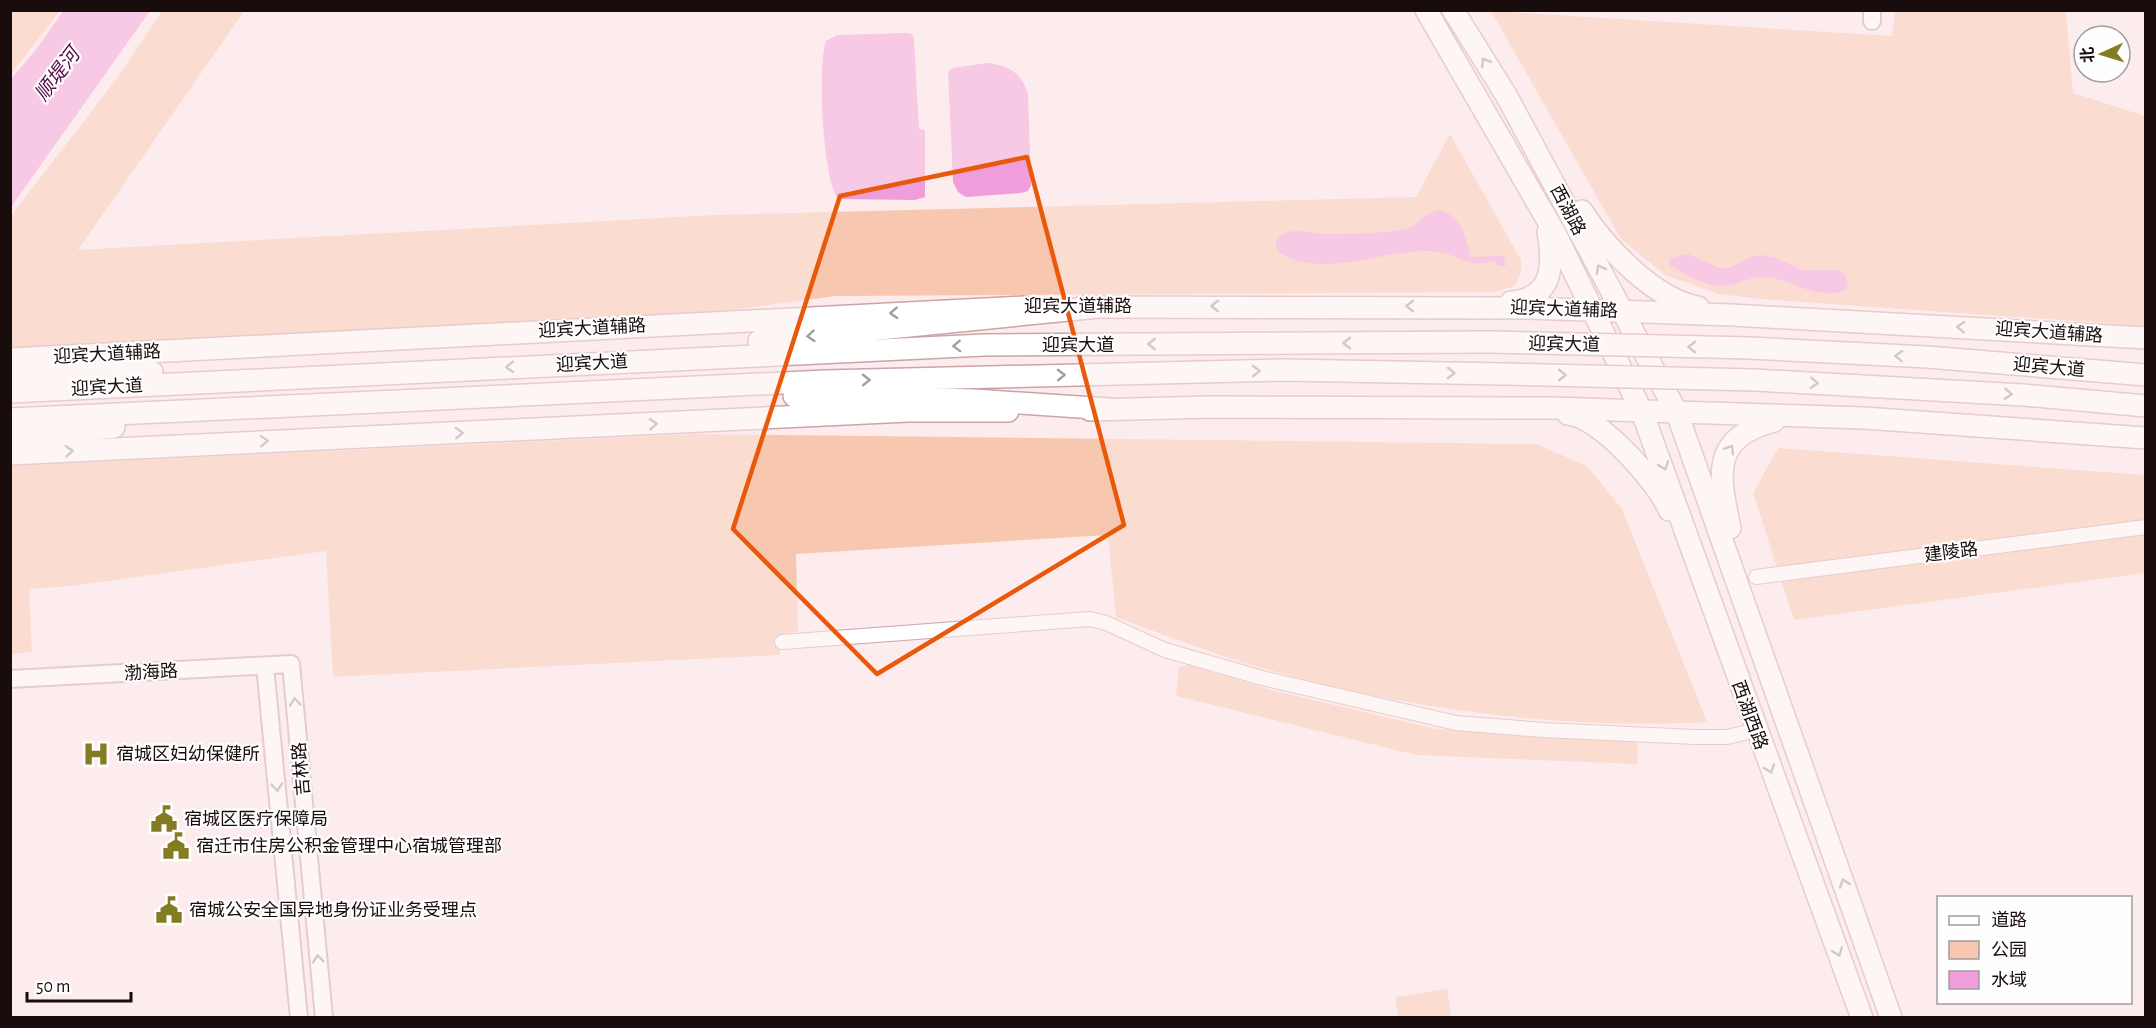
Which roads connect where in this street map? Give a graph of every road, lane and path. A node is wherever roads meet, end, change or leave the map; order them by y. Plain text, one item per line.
1 (1426, 10) edge
2 (1453, 10) edge
3 (1472, 95) junction
4 (1506, 95) junction
5 (1099, 307) junction
6 (1444, 307) junction
7 (1592, 310) junction
8 (1623, 311) junction
9 (1755, 317) junction
10 (2145, 338) edge
11 (10, 359) edge
12 (541, 366) junction
13 (10, 373) edge
14 (2145, 375) edge
15 (257, 380) junction
16 (10, 392) edge
17 (495, 396) junction
18 (460, 398) junction
19 (2145, 406) edge
20 (1482, 407) junction
21 (1109, 409) junction
22 (1642, 412) junction
23 (1677, 413) junction
24 (1790, 417) junction
25 (10, 419) edge
26 (2145, 438) edge
27 (10, 439) edge
28 (10, 454) edge
29 (2145, 527) edge
30 (1748, 578) junction
31 (782, 642) dead end
32 (1731, 660) junction
33 (291, 664) joint
34 (266, 666) junction
35 (10, 679) edge
36 (1784, 714) junction
37 (1756, 730) junction
38 (299, 1017) edge
39 (324, 1017) edge
40 (1862, 1017) edge
41 (1891, 1017) edge

1 - 3 main road, 西湖路
4 -> 2 main road, 西湖路
3 - 6 main road
3 - 7 main road, 西湖路
8 -> 4 main road, 西湖路
4 - 9 main road
6 -> 5 main road, 迎宾大道辅路
5 -> 11 main road, 迎宾大道辅路
5 -> 12 main road
6 - 7 main road, 迎宾大道辅路
7 - 8 main road, 迎宾大道辅路
7 - 22 main road, 西湖路
8 - 9 main road, 迎宾大道辅路
8 - 23 main road, 西湖路
10 -> 9 main road, 迎宾大道辅路
14 -> 12 main road, 迎宾大道, bridge
12 -> 15 main road, 迎宾大道
13 - 15 main road
15 - 16 main road, 迎宾大道
17 - 18 main road, 迎宾大道
17 -> 19 main road, 迎宾大道, bridge
17 - 21 main road
18 - 25 main road, 迎宾大道
18 - 27 main road
20 - 21 main road
20 - 22 main road
20 - 32 main road
28 -> 21 main road
22 - 23 main road
22 -> 32 main road, 西湖西路
23 - 24 main road
23 - 36 main road, 西湖西路
24 - 26 main road
30 -> 24 main road
29 - 30 street, 建陵路
30 - 36 main road
31 - 37 street
32 - 37 main road, 西湖西路
33 - 34 street, 渤海路
39 -> 33 street, 吉林路
34 - 35 street, 渤海路
34 -> 38 street, 吉林路
41 -> 36 main road, 西湖西路
37 -> 40 main road, 西湖西路

